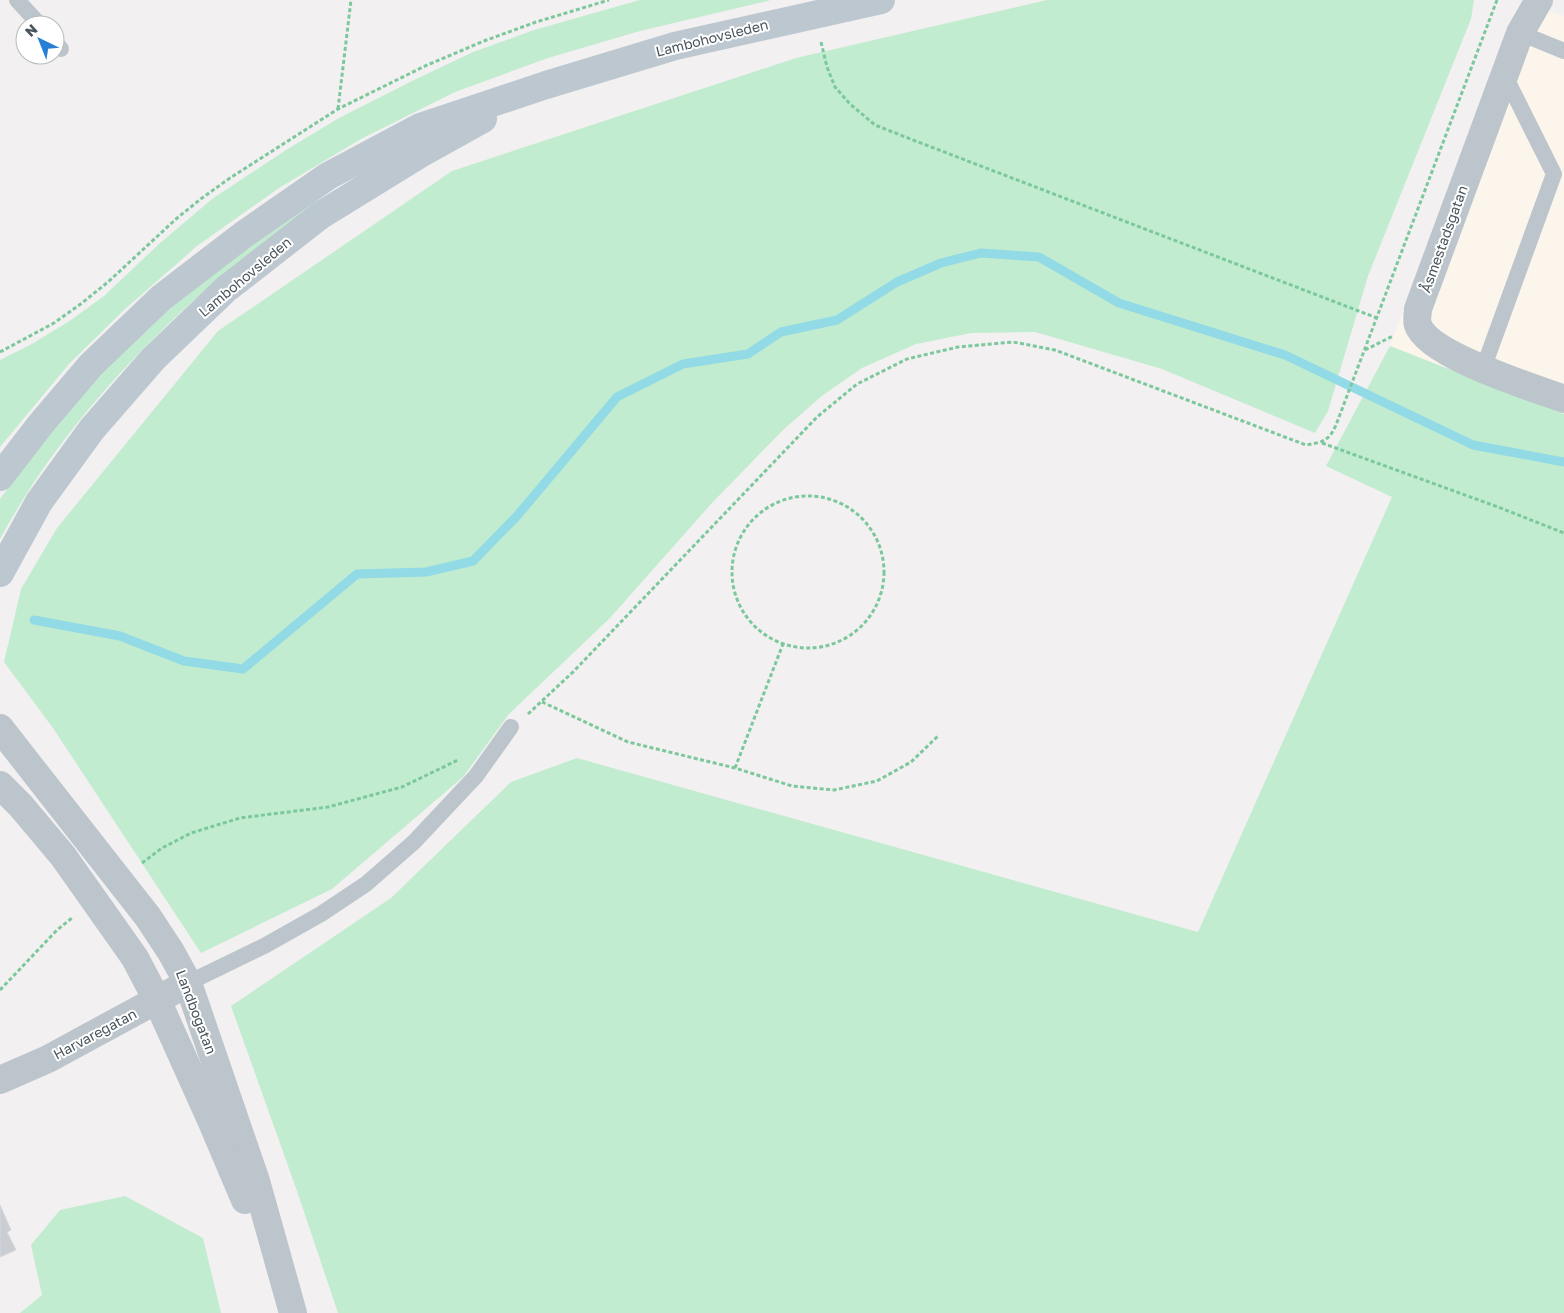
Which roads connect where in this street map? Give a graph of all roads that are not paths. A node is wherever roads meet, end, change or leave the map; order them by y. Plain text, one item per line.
1 (17, 0) edge
2 (881, 0) edge
3 (1539, 0) edge
4 (31, 15) edge
5 (1520, 32) junction
6 (1564, 50) edge
7 (1505, 76) junction
8 (546, 85) junction
9 (1483, 369) junction
10 (1564, 399) edge
11 (0, 477) edge
12 (0, 572) edge
13 (511, 727) road end
14 (0, 728) edge
15 (0, 785) edge
16 (188, 983) junction
17 (157, 1000) junction
18 (0, 1080) edge
19 (292, 1313) edge

1 - 4 lane
2 - 8 main road, Lambohovsleden
3 - 5 street, Åsmestadsgatan
5 - 6 lane
5 - 7 street, Åsmestadsgatan
7 - 9 lane
7 - 9 street, Åsmestadsgatan
8 - 11 main road, Lambohovsleden
8 - 12 main road, Lambohovsleden
9 - 10 street, Åsmestadsgatan
13 - 16 lane
14 - 16 street, Landbogatan
15 - 17 street, Landbogatan
16 - 17 street, Harvaregatan
16 - 19 street, Landbogatan
17 - 18 street, Harvaregatan
17 - 19 street, Landbogatan

